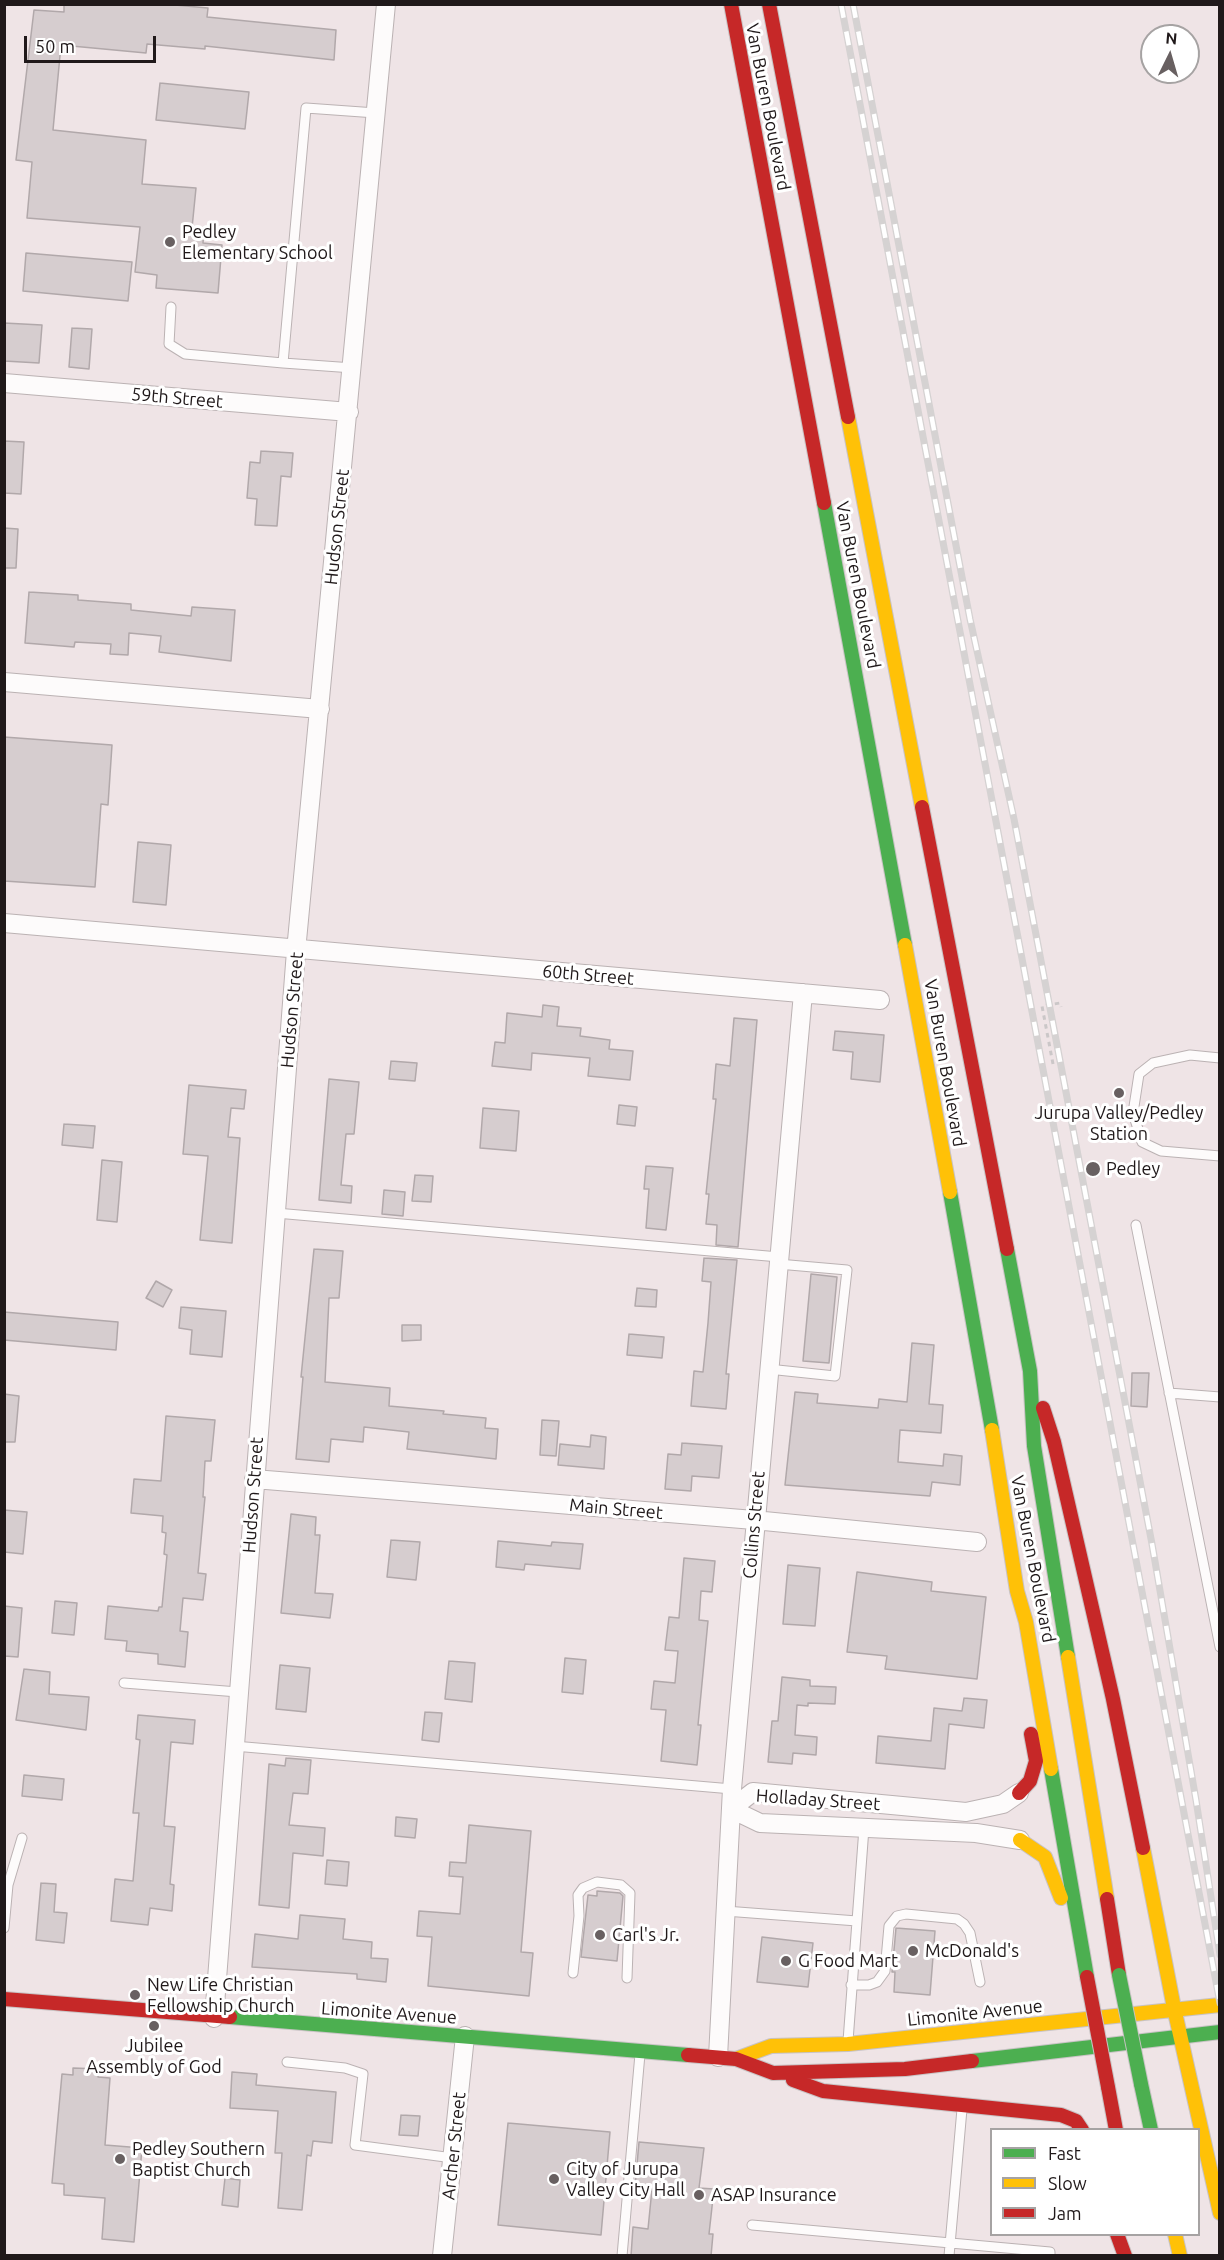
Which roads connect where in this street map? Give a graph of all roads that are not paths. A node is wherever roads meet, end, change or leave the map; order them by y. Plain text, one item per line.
1 (386, 4) edge
2 (731, 4) edge
3 (769, 4) edge
4 (376, 113) junction
5 (171, 307) dead end
6 (283, 363) junction
7 (353, 368) junction
8 (4, 383) edge
9 (348, 412) junction
10 (4, 682) edge
11 (320, 709) junction
12 (4, 923) edge
13 (297, 951) junction
14 (803, 993) junction
15 (880, 1000) dead end
16 (1220, 1058) edge
17 (1220, 1156) edge
18 (276, 1213) junction
19 (1136, 1225) dead end
20 (779, 1261) junction
21 (768, 1369) junction
22 (1030, 1371) junction
23 (1169, 1393) junction
24 (1220, 1397) edge
25 (254, 1479) junction
26 (754, 1520) junction
27 (976, 1542) dead end
28 (1017, 1592) junction
29 (1220, 1647) edge
30 (124, 1683) dead end
31 (238, 1692) junction
32 (234, 1746) junction
33 (732, 1789) junction
34 (1019, 1793) joint
35 (731, 1809) junction
36 (864, 1828) junction
37 (22, 1838) dead end
38 (1020, 1840) joint
39 (725, 1911) junction
40 (857, 1921) junction
41 (4, 1928) edge
42 (573, 1973) dead end
43 (1088, 1977) junction
44 (627, 1978) dead end
45 (980, 1982) dead end
46 (851, 1984) junction
47 (4, 1999) edge
48 (1220, 2005) edge
49 (1174, 2008) junction
50 (214, 2018) junction
51 (1220, 2032) edge
52 (465, 2036) junction
53 (1180, 2037) junction
54 (848, 2044) junction
55 (640, 2051) junction
56 (727, 2058) junction
57 (287, 2062) dead end
58 (773, 2073) junction
59 (962, 2104) junction
60 (1081, 2128) edge
61 (1116, 2128) edge
62 (1151, 2128) edge
63 (453, 2158) junction
64 (1220, 2213) edge
65 (752, 2225) dead end
66 (1117, 2236) edge
67 (1175, 2236) edge
68 (950, 2243) junction
69 (442, 2256) edge
70 (622, 2256) edge
71 (950, 2256) edge
72 (1050, 2256) edge
73 (1125, 2256) edge
74 (1180, 2256) edge

1 - 4 street, Hudson Street
2 - 28 main road, Van Buren Boulevard
3 - 22 main road, Van Buren Boulevard
4 - 6 lane
4 - 7 street, Hudson Street
5 - 6 lane
6 - 7 lane
7 - 9 street, Hudson Street
8 - 9 street, 59th Street
9 - 11 street, Hudson Street
10 - 11 street
11 - 13 street, Hudson Street
12 - 13 street, 60th Street
13 - 14 street, 60th Street
13 - 18 street, Hudson Street
14 - 15 street, 60th Street
14 - 20 street, Collins Street
16 - 17 lane
18 - 20 lane
18 - 25 street, Hudson Street
19 - 23 lane
20 - 21 street, Collins Street
20 - 21 lane
21 - 26 street, Collins Street
22 - 49 main road
22 - 62 main road, Van Buren Boulevard, bridge
23 - 24 lane
23 - 29 lane
25 - 26 street, Main Street
25 - 31 street, Hudson Street
26 - 27 street, Main Street
26 - 33 street, Collins Street
28 - 34 main road
28 - 43 main road, Van Buren Boulevard
30 - 31 lane
31 - 32 street, Hudson Street
32 - 33 lane
32 - 50 street, Hudson Street
33 - 35 street, Collins Street
34 - 35 street, Holladay Street
35 - 36 street, Holladay Street
35 - 39 street, Collins Street
36 - 38 street, Holladay Street
36 - 40 lane
37 - 41 lane
38 - 43 main road
39 - 40 lane
39 - 56 street, Collins Street
40 - 46 lane
42 - 44 lane
43 - 61 main road, Van Buren Boulevard, bridge
45 - 46 lane
46 - 54 lane
47 - 50 main road, Limonite Avenue
48 - 49 main road, Limonite Avenue
49 - 53 main road
49 - 54 main road, Limonite Avenue
50 - 52 main road, Limonite Avenue
51 - 53 main road, Limonite Avenue
52 - 55 main road, Limonite Avenue
52 - 63 street, Archer Street
53 - 58 main road, Limonite Avenue
53 - 64 main road
54 - 56 main road, Limonite Avenue
55 - 56 main road, Limonite Avenue
55 - 70 lane
56 - 58 main road, Limonite Avenue
57 - 63 lane
58 - 59 main road
59 - 60 main road
59 - 68 lane
63 - 69 street, Archer Street
65 - 68 lane
66 - 73 main road
67 - 74 main road
68 - 71 lane
68 - 72 lane

